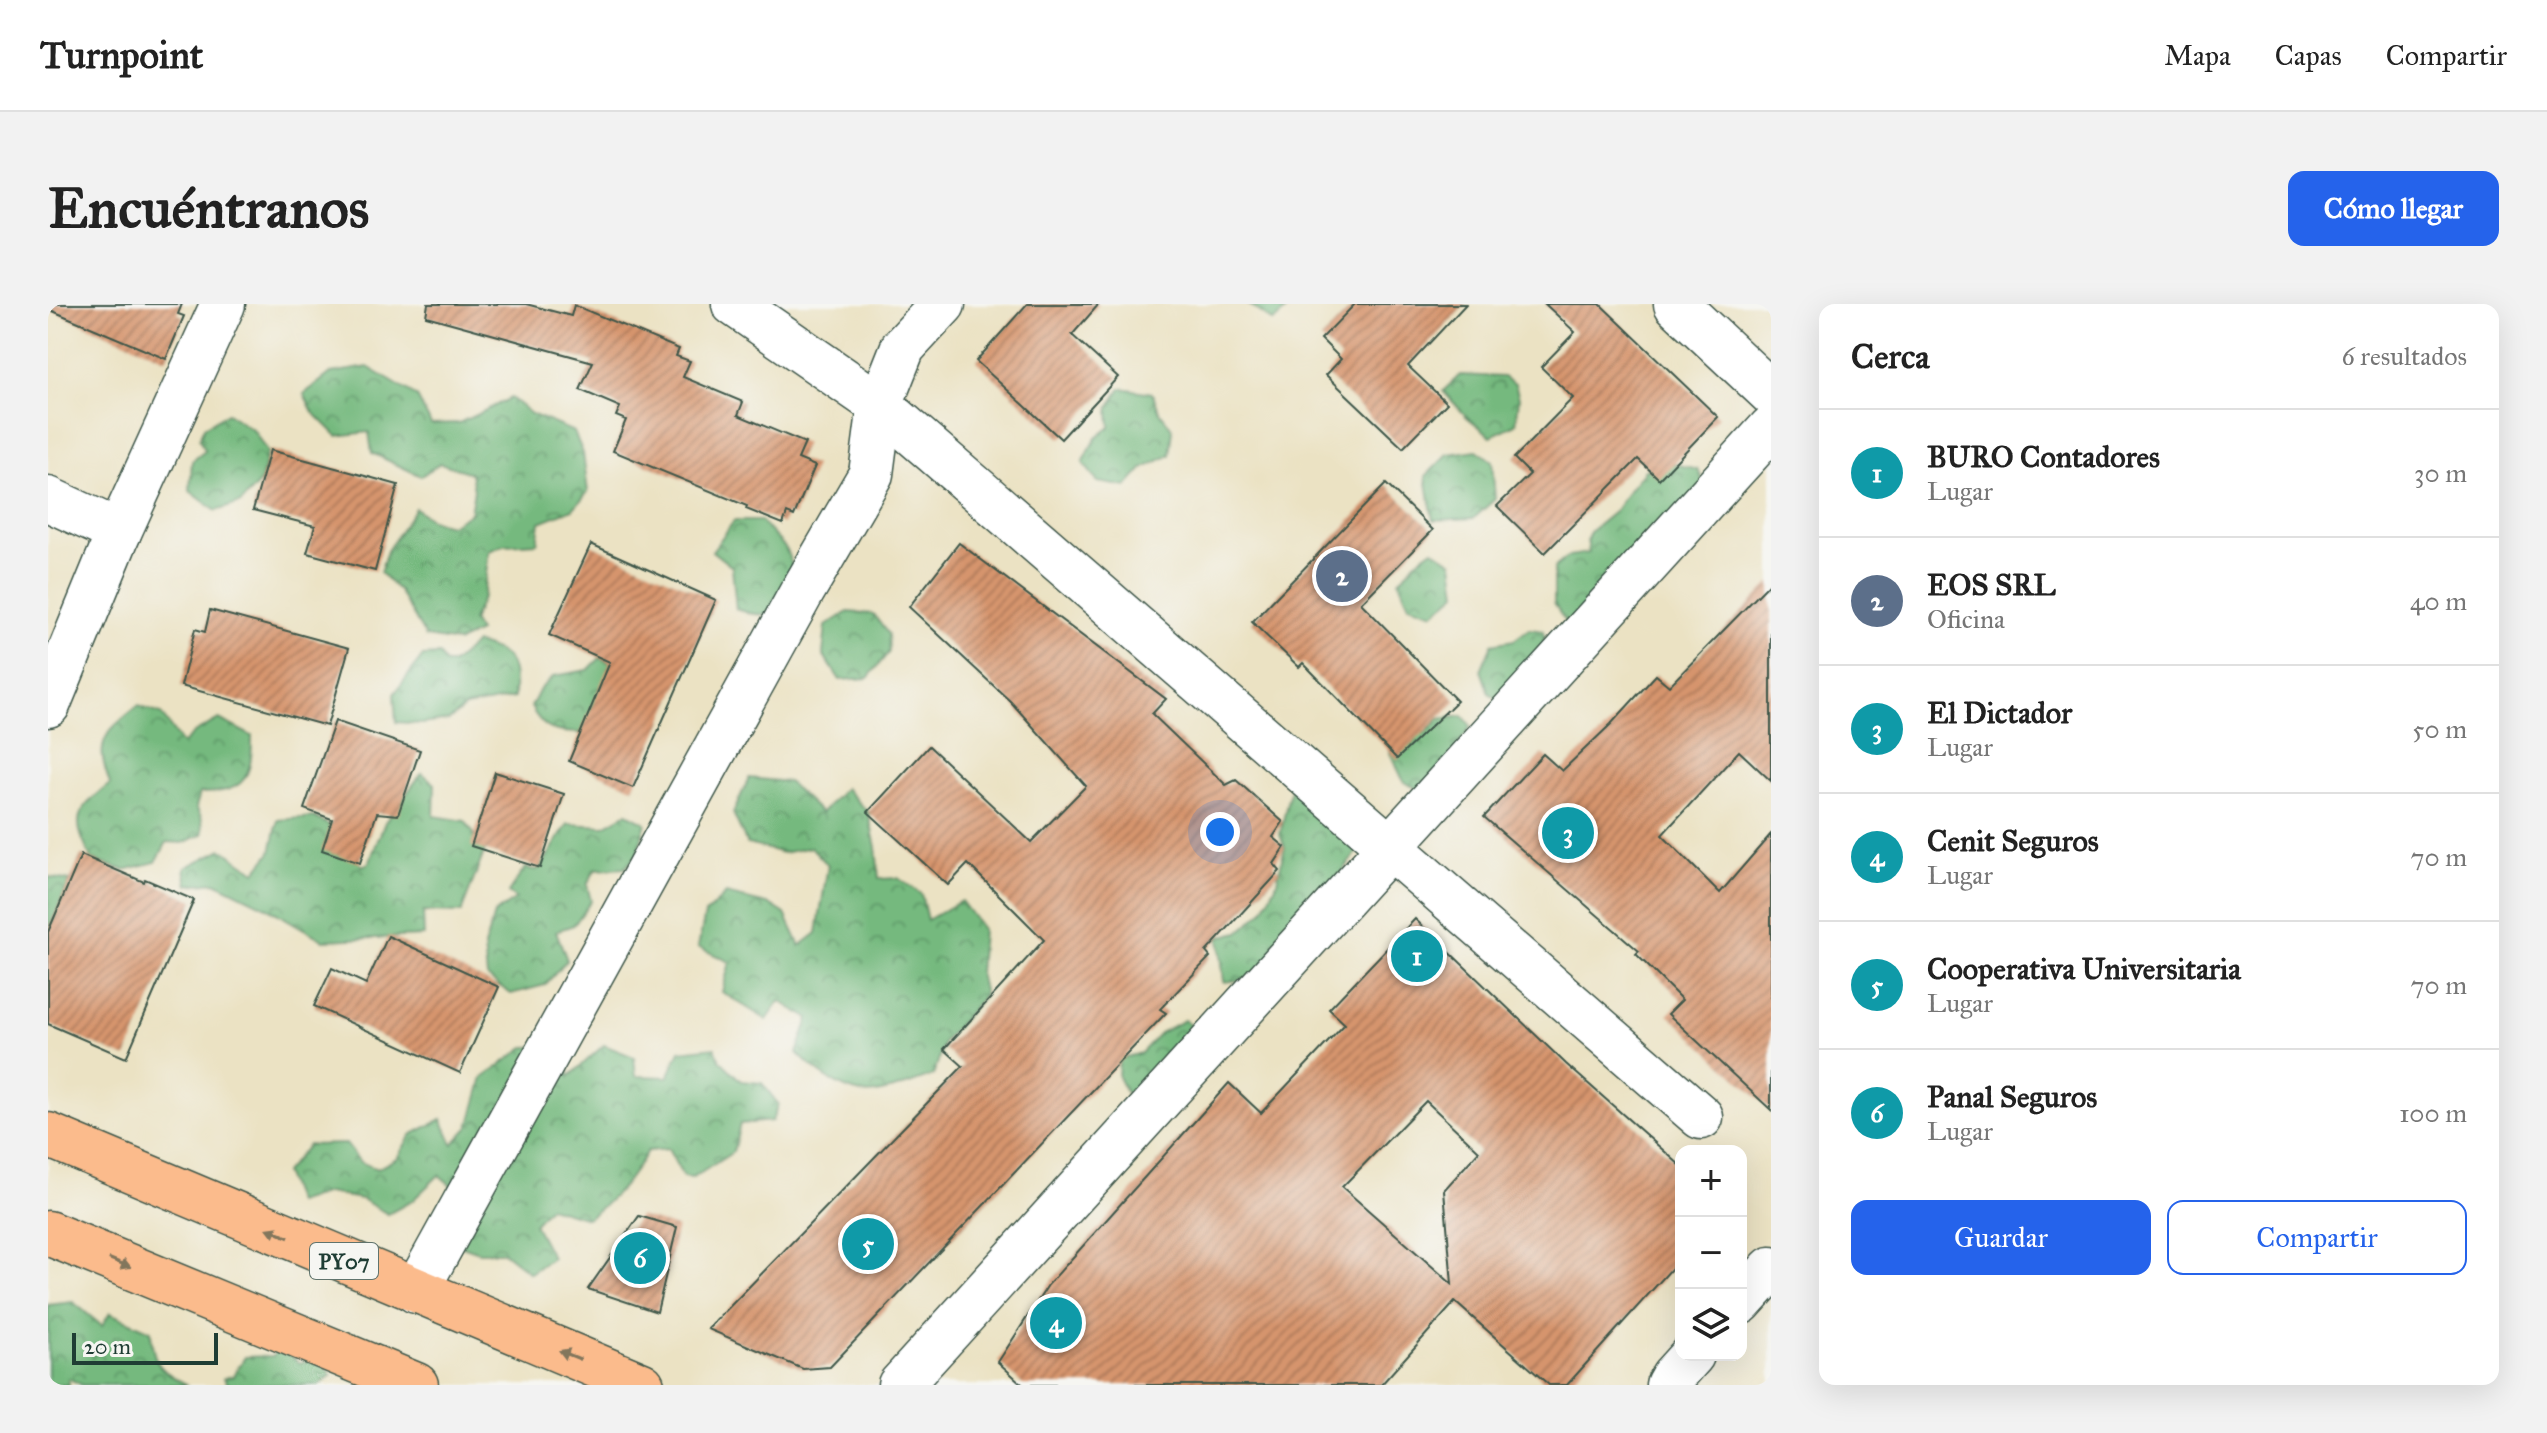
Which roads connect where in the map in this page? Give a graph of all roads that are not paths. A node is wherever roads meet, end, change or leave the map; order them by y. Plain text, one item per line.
1 (223, 304) edge
2 (734, 304) edge
3 (943, 304) edge
4 (1676, 304) edge
5 (1771, 393) edge
6 (880, 405) junction
7 (1771, 428) edge
8 (48, 499) edge
9 (119, 532) junction
10 (48, 705) edge
11 (1390, 846) junction
12 (1701, 1117) dead end
13 (48, 1135) edge
14 (48, 1233) edge
15 (1771, 1269) edge
16 (416, 1291) junction
17 (1747, 1295) edge
18 (1687, 1361) edge
19 (416, 1385) edge
20 (642, 1385) edge
21 (900, 1385) edge
22 (1668, 1385) edge

1 - 9 street
2 - 6 street
3 - 6 street
4 - 5 street
6 - 11 street
6 - 16 street
7 - 11 street
8 - 9 street
9 - 10 street
11 - 12 street
11 - 21 street
16 -> 13 main road, PY07
14 -> 19 main road
15 - 17 street
20 -> 16 main road, PY07
18 - 22 street

